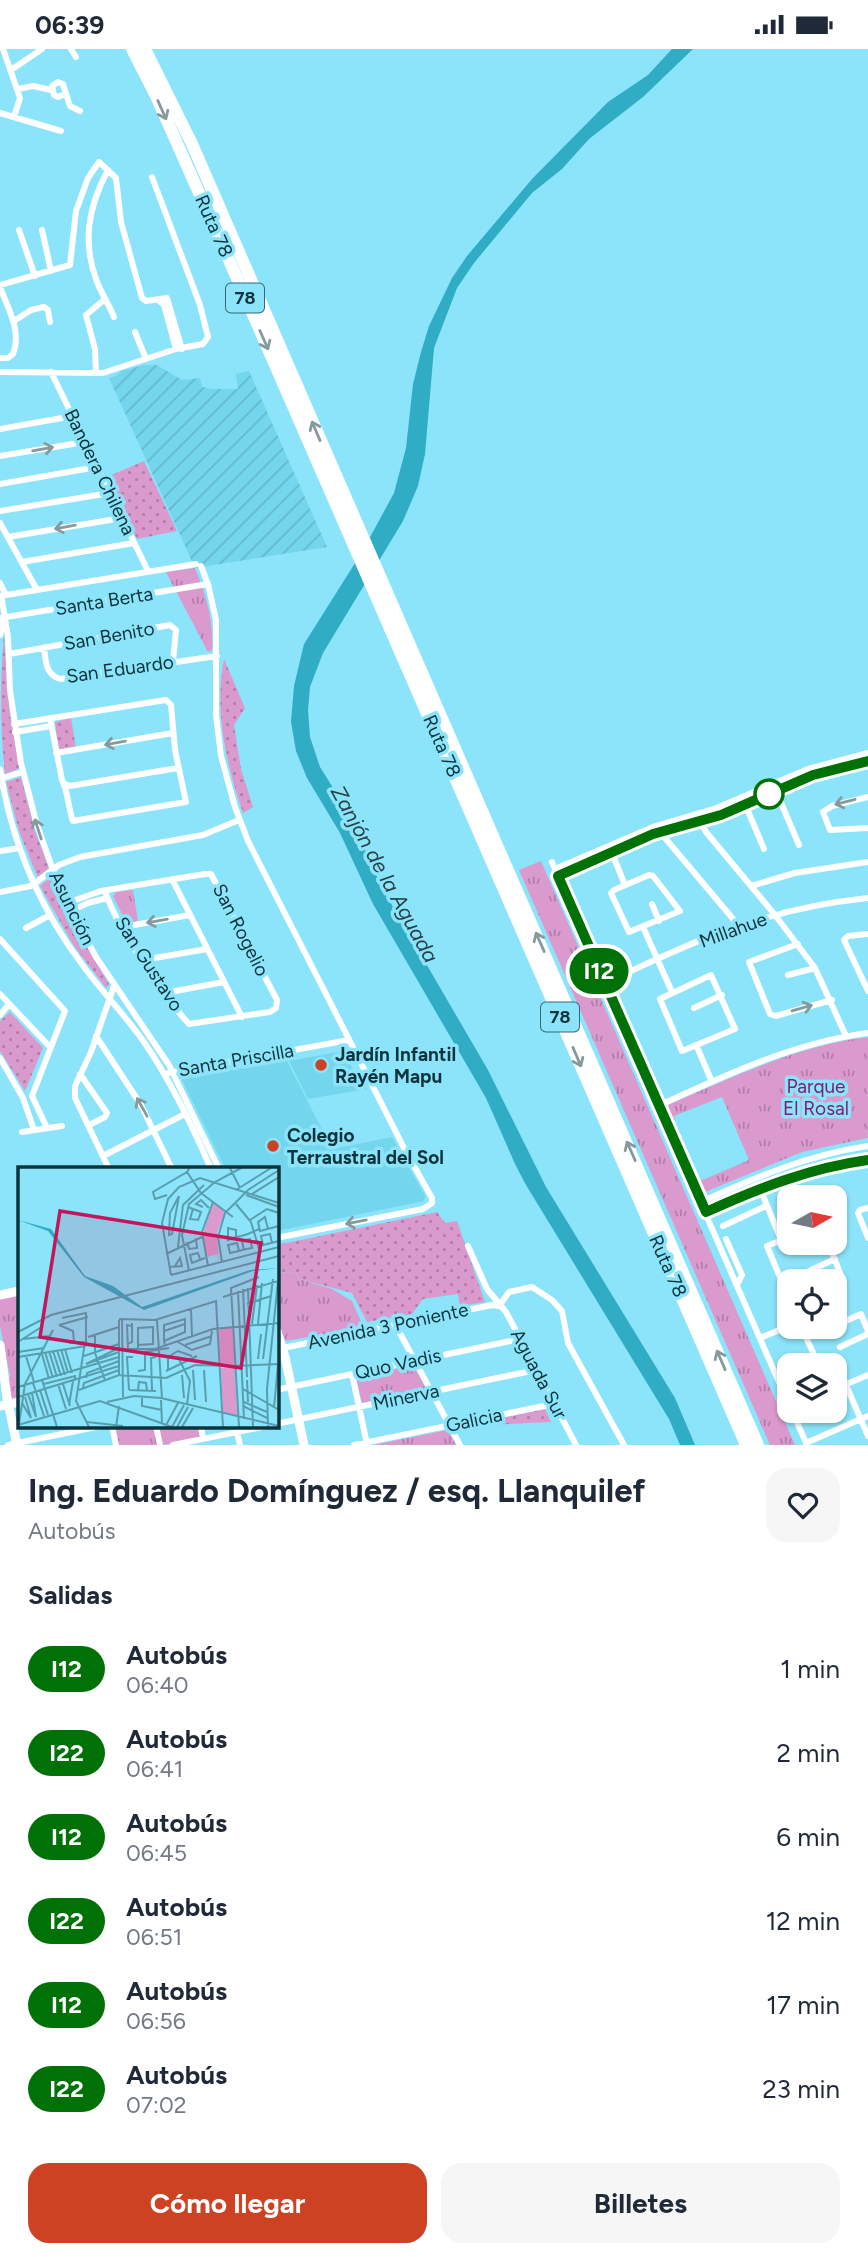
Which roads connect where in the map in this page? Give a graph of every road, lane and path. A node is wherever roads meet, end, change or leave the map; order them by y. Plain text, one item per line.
1 (3, 49) edge
2 (28, 49) edge
3 (42, 49) edge
4 (71, 49) edge
5 (132, 49) edge
6 (145, 49) edge
7 (33, 56) junction
8 (76, 57) dead end
9 (11, 70) junction
10 (18, 89) junction
11 (51, 90) junction
12 (65, 94) junction
13 (80, 110) dead end
14 (0, 113) edge
15 (13, 117) junction
16 (61, 131) dead end
17 (108, 170) junction
18 (152, 177) dead end
19 (19, 230) dead end
20 (41, 230) dead end
21 (51, 271) junction
22 (35, 276) junction
23 (0, 286) edge
24 (105, 299) junction
25 (114, 317) dead end
26 (13, 321) junction
27 (50, 322) dead end
28 (135, 331) dead end
29 (179, 349) junction
30 (3, 358) edge
31 (146, 359) junction
32 (0, 372) edge
33 (51, 372) junction
34 (99, 373) junction
35 (73, 416) junction
36 (0, 429) edge
37 (85, 442) junction
38 (0, 456) edge
39 (97, 467) junction
40 (0, 484) edge
41 (110, 492) junction
42 (0, 511) edge
43 (122, 518) junction
44 (0, 523) edge
45 (8, 537) junction
46 (134, 543) junction
47 (359, 543) junction
48 (22, 562) junction
49 (148, 571) junction
50 (0, 583) edge
51 (208, 584) junction
52 (377, 585) junction
53 (37, 590) junction
54 (3, 597) edge
55 (2, 618) edge
56 (0, 635) edge
57 (44, 648) junction
58 (9, 654) junction
59 (217, 656) junction
60 (173, 661) junction
61 (51, 722) junction
62 (14, 724) junction
63 (15, 732) junction
64 (173, 733) junction
65 (56, 753) junction
66 (868, 753) edge
67 (868, 761) edge
68 (178, 768) junction
69 (0, 769) edge
70 (22, 772) junction
71 (1, 779) edge
72 (65, 784) junction
73 (776, 791) junction
74 (868, 797) edge
75 (745, 804) junction
76 (698, 818) junction
77 (239, 820) junction
78 (868, 828) edge
79 (660, 832) junction
80 (799, 845) dead end
81 (20, 848) junction
82 (610, 849) junction
83 (764, 849) dead end
84 (0, 851) edge
85 (868, 862) edge
86 (52, 870) junction
87 (172, 879) junction
88 (35, 884) junction
89 (625, 885) junction
90 (751, 886) junction
91 (0, 893) edge
92 (106, 895) junction
93 (868, 898) edge
94 (67, 903) junction
95 (652, 904) dead end
96 (71, 911) junction
97 (50, 915) junction
98 (190, 915) junction
99 (775, 915) junction
100 (659, 921) junction
101 (739, 926) junction
102 (123, 927) junction
103 (643, 927) junction
104 (26, 928) dead end
105 (868, 934) edge
106 (0, 939) edge
107 (798, 944) junction
108 (207, 949) junction
109 (143, 960) junction
110 (658, 960) junction
111 (816, 968) junction
112 (788, 975) dead end
113 (224, 982) junction
114 (604, 982) junction
115 (114, 986) junction
116 (868, 991) edge
117 (672, 992) junction
118 (165, 993) junction
119 (0, 994) edge
120 (722, 995) junction
121 (108, 997) junction
122 (832, 1000) junction
123 (9, 1004) junction
124 (276, 1008) joint
125 (694, 1008) dead end
126 (0, 1015) edge
127 (242, 1017) junction
128 (868, 1033) edge
129 (96, 1036) junction
130 (846, 1036) junction
131 (349, 1040) junction
132 (50, 1047) junction
133 (697, 1047) junction
134 (0, 1058) edge
135 (172, 1071) junction
136 (80, 1074) junction
137 (164, 1075) junction
138 (712, 1082) junction
139 (32, 1095) junction
140 (23, 1098) junction
141 (658, 1106) junction
142 (185, 1114) junction
143 (89, 1125) junction
144 (62, 1126) dead end
145 (47, 1128) junction
146 (154, 1130) junction
147 (34, 1131) junction
148 (22, 1132) dead end
149 (868, 1146) edge
150 (830, 1152) junction
151 (103, 1156) junction
152 (868, 1160) edge
153 (832, 1166) junction
154 (108, 1167) edge
155 (172, 1167) edge
156 (211, 1167) edge
157 (219, 1167) edge
158 (760, 1188) junction
159 (701, 1202) junction
160 (766, 1206) junction
161 (868, 1208) edge
162 (706, 1212) junction
163 (723, 1226) dead end
164 (777, 1231) edge
165 (278, 1238) edge
166 (868, 1238) edge
167 (726, 1239) dead end
168 (777, 1242) edge
169 (468, 1246) dead end
170 (833, 1255) edge
171 (835, 1259) junction
172 (813, 1269) edge
173 (839, 1269) edge
174 (777, 1270) edge
175 (737, 1285) junction
176 (18, 1291) edge
177 (0, 1295) edge
178 (499, 1306) junction
179 (847, 1320) edge
180 (396, 1324) junction
181 (777, 1331) edge
182 (868, 1333) edge
183 (760, 1338) junction
184 (520, 1339) junction
185 (0, 1345) edge
186 (841, 1347) dead end
187 (280, 1349) edge
188 (416, 1361) junction
189 (536, 1370) junction
190 (0, 1371) edge
191 (352, 1374) junction
192 (868, 1375) edge
193 (777, 1377) edge
194 (5, 1380) junction
195 (847, 1385) edge
196 (292, 1387) junction
197 (847, 1387) edge
198 (278, 1389) edge
199 (432, 1392) junction
200 (554, 1404) junction
201 (4, 1405) edge
202 (359, 1407) junction
203 (864, 1418) edge
204 (299, 1419) junction
205 (797, 1423) edge
206 (278, 1424) edge
207 (450, 1425) junction
208 (112, 1427) edge
209 (156, 1427) edge
210 (201, 1427) edge
211 (262, 1427) edge
212 (78, 1428) edge
213 (237, 1432) junction
214 (868, 1436) edge
215 (204, 1439) junction
216 (14, 1444) edge
217 (367, 1444) edge
218 (806, 1444) edge
219 (116, 1445) edge
220 (160, 1445) edge
221 (173, 1445) edge
222 (240, 1445) edge
223 (304, 1445) edge
224 (354, 1445) edge
225 (460, 1445) edge
226 (576, 1445) edge
227 (624, 1445) edge
228 (746, 1445) edge
229 (758, 1445) edge

1 - 9 street
2 - 7 street
3 - 7 street
4 - 8 street
5 -> 47 highway, Ruta 78 / 78
47 -> 6 highway, Ruta 78 / 78
7 - 9 street
9 - 10 street
10 - 11 street
10 - 15 street
11 - 12 street
11 - 12 street
12 - 13 street
14 - 15 street
15 - 16 street
17 - 21 street
17 - 24 street
17 - 29 street
18 - 29 street
19 - 22 street
20 - 21 street
21 - 22 street
22 - 23 street
23 - 26 street
24 - 25 street
24 - 34 street
26 - 27 street
26 - 30 street
28 - 31 street
29 - 31 street
31 - 34 street
32 - 33 street
33 - 34 street
33 - 35 street, Bandera Chilena
35 - 36 street
35 - 37 street, Bandera Chilena
38 -> 37 street
37 - 39 street, Bandera Chilena
39 - 40 street
39 - 41 street, Bandera Chilena
41 - 42 street
41 - 43 street, Bandera Chilena
43 -> 45 street
43 - 46 street, Bandera Chilena
44 - 45 street
45 - 48 street
46 - 48 street
46 - 49 street, Bandera Chilena
47 - 52 highway, Ruta 78 / 78
48 - 53 street
49 - 51 street
49 - 53 street
50 - 54 street, Asunción
51 - 55 street, Santa Berta
51 - 59 street
52 -> 228 highway, Ruta 78 / 78
229 -> 52 highway, Ruta 78 / 78
53 - 54 street
54 - 55 street, Asunción
55 - 56 street, Asunción
55 - 58 street, Asunción
57 - 58 street, San Benito
57 - 60 street, San Eduardo
57 - 60 street, San Benito
58 - 62 street, Asunción
59 - 60 street, San Eduardo
59 - 77 street
61 - 62 street
61 - 63 street
61 - 64 street
61 - 65 street
62 - 63 street, Asunción
63 - 70 street, Asunción
64 -> 65 street
64 - 68 street
65 - 72 street
66 - 76 street
67 - 73 street
68 - 72 street
68 - 72 street
69 - 71 street, Asunción
70 - 71 street
86 -> 70 street, Asunción
71 - 81 street, Asunción
73 - 75 street
73 - 80 street
74 -> 78 street
75 - 76 street
75 - 83 street
76 - 79 street
76 - 82 street
76 - 90 street
77 - 86 street
77 - 131 street
79 - 82 street
79 - 101 street
81 - 84 street
81 - 88 street, Asunción
82 - 89 street
82 - 114 street
85 - 90 street
86 - 88 street
86 - 94 street, Asunción
87 - 92 street, San Rogelio
87 - 98 street
87 - 124 street, San Rogelio
88 - 91 street
88 - 97 street, Asunción
89 - 100 street
89 - 103 street
90 - 99 street
92 - 94 street, San Rogelio
92 - 96 street, San Rogelio
92 - 102 street, San Gustavo
93 - 99 street, Millahue
94 - 96 street, Asunción
95 - 100 street
96 - 115 street, Asunción
97 - 104 street
97 - 121 street, Asunción
98 -> 102 street
98 - 108 street
99 - 101 street, Millahue
99 - 107 street
100 - 103 street
101 - 110 street, Millahue
102 - 109 street, San Gustavo
103 - 110 street
105 - 116 street
106 - 132 street
107 - 111 street
107 -> 122 street
108 - 109 street
108 - 113 street
109 - 118 street, San Gustavo
110 - 114 street, Millahue
110 - 117 street
111 - 112 street
111 - 122 street
113 - 118 street
113 - 127 street
114 - 141 street
115 - 121 street
115 - 135 street, Asunción
117 - 120 street
117 - 133 street
118 - 127 street, San Gustavo
119 - 123 street
120 - 125 street
120 - 133 street
121 - 129 street
121 - 137 street, Asunción
122 - 130 street
123 - 126 street
123 - 132 street
124 - 127 street, San Gustavo
128 - 130 street
129 - 136 street
146 -> 129 street
130 - 138 street
131 - 135 street, Santa Priscilla
131 -> 165 street
132 - 139 street
133 - 138 street
134 - 140 street
135 - 137 street, Santa Priscilla
135 - 157 street, Asunción
136 - 143 street
136 - 143 street
137 - 142 street, Asunción
138 - 141 street
139 - 140 street
139 - 145 street
140 - 147 street
141 - 159 street
142 - 146 street
142 - 156 street, Asunción
143 - 151 street
144 - 145 street
145 - 147 street
146 - 151 street
146 - 155 street
147 - 148 street
149 - 150 street
150 - 153 street
150 - 159 street
151 - 154 street
152 - 153 street
153 - 158 street
158 - 160 street
158 - 162 street
159 - 162 street
160 - 163 street
160 - 164 street
161 - 166 street
162 - 175 street
167 - 175 street
168 - 174 street
169 - 178 street, Aguada Sur
170 - 171 street
171 - 172 street
171 - 173 street
175 - 183 street
176 - 177 street
178 - 180 street, Avenida 3 Poniente
178 - 184 street, Aguada Sur
178 - 227 street
179 - 182 street
180 - 187 street, Avenida 3 Poniente
180 - 188 street
181 - 183 street
182 - 186 street
183 - 193 street
184 - 188 street, Quo Vadis
184 - 189 street, Aguada Sur
185 - 194 street
187 - 196 street
188 - 191 street, Quo Vadis
188 - 199 street
189 - 199 street, Minerva
189 - 200 street, Aguada Sur
190 - 194 street
191 - 196 street, Quo Vadis
191 - 202 street
192 - 195 street
194 - 201 street
196 - 198 street, Quo Vadis
196 - 204 street
197 - 203 street
199 - 202 street, Minerva
199 - 207 street
200 - 207 street, Galicia
200 - 226 street, Aguada Sur
201 - 216 street
202 - 204 street, Minerva
202 - 217 street
203 - 214 street
203 - 218 street
204 - 206 street, Minerva
204 - 223 street
205 - 218 street
207 - 217 street, Galicia
207 - 225 street
208 - 219 street
209 - 220 street
210 - 215 street
211 - 213 street
212 - 216 street
213 - 215 street
213 - 222 street
215 - 221 street
217 - 224 street, Galicia

